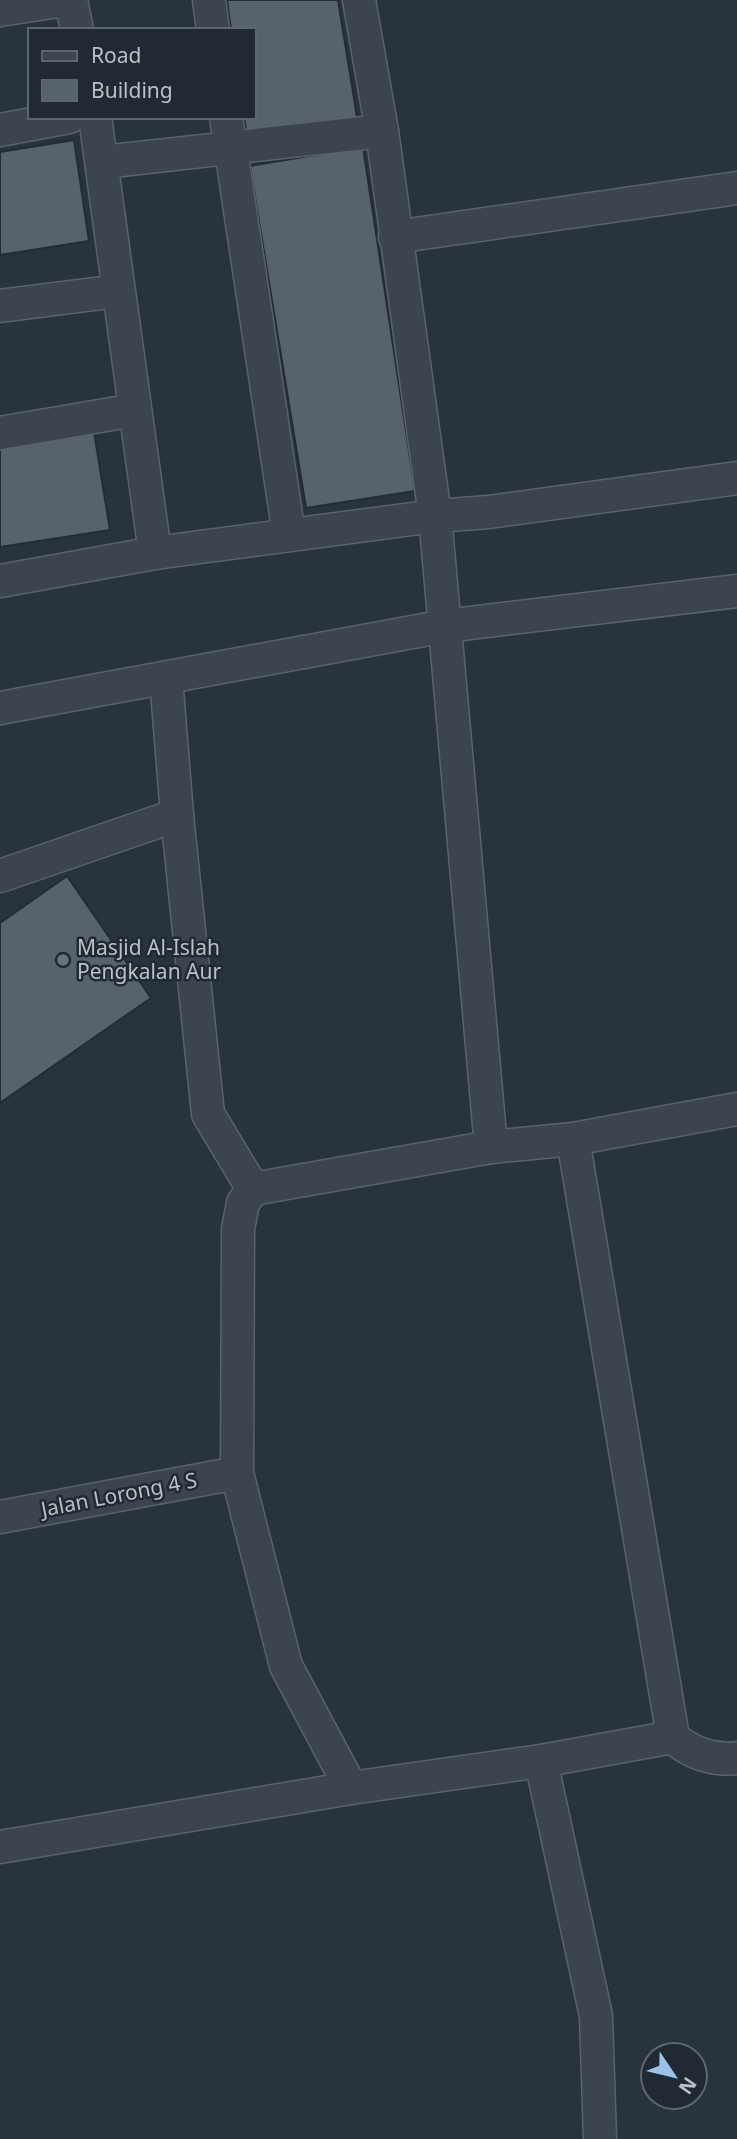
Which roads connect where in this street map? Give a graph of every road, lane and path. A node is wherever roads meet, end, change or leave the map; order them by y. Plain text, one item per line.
1 (65, 0) edge
2 (71, 0) edge
3 (209, 0) edge
4 (359, 0) edge
5 (0, 10) edge
6 (77, 28) edge
7 (214, 28) edge
8 (58, 119) edge
9 (95, 119) edge
10 (0, 130) edge
11 (382, 131) junction
12 (228, 132) edge
13 (103, 162) junction
14 (737, 188) edge
15 (395, 237) junction
16 (118, 291) junction
17 (0, 306) edge
18 (135, 410) junction
19 (0, 433) edge
20 (737, 478) edge
21 (435, 516) junction
22 (289, 535) junction
23 (155, 553) junction
24 (0, 581) edge
25 (737, 591) edge
26 (445, 626) junction
27 (166, 678) junction
28 (0, 708) edge
29 (177, 815) junction
30 (0, 876) edge
31 (737, 1109) edge
32 (573, 1139) junction
33 (491, 1147) junction
34 (253, 1189) junction
35 (237, 1473) junction
36 (0, 1517) edge
37 (673, 1737) junction
38 (737, 1758) edge
39 (541, 1761) junction
40 (351, 1788) junction
41 (0, 1847) edge
42 (600, 2139) edge

1 - 5 street
2 - 6 street
3 - 7 street
4 - 11 street
8 - 10 street
9 - 13 street
11 - 12 street
11 - 15 street
12 - 13 street
12 - 22 street
13 - 16 street
14 - 15 street
15 - 21 street
16 - 17 street
16 - 18 street
18 - 19 street
18 - 23 street
20 - 21 street
21 - 22 street
21 - 26 street
22 - 23 street
23 - 24 street
25 - 26 street
26 - 27 street
26 - 33 street
27 - 28 street
27 - 29 street
29 - 30 street
29 - 34 street
31 - 32 street
32 - 33 street
32 - 37 street
33 - 34 street
34 - 35 street
35 - 36 street, Jalan Lorong 4 S
35 - 40 street
37 - 38 street
37 - 39 street
39 - 40 street
39 - 42 street
40 - 41 street

